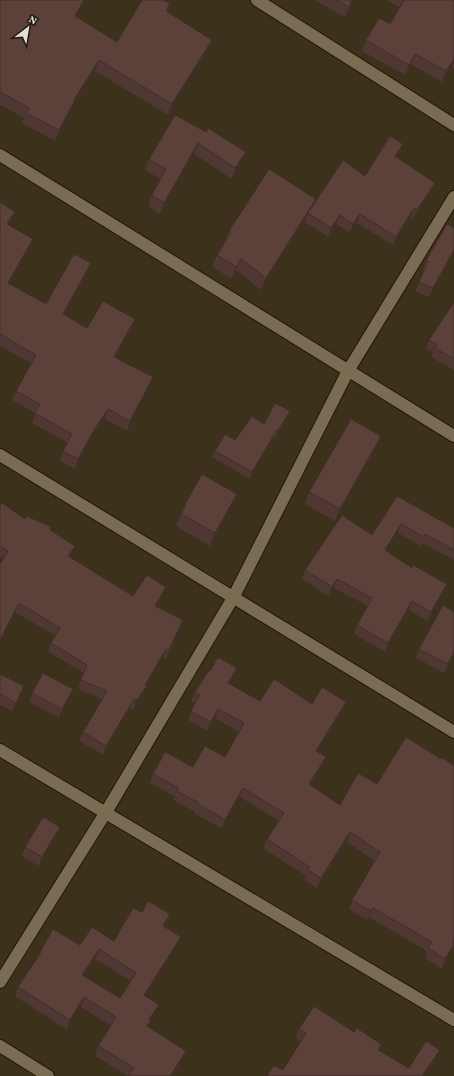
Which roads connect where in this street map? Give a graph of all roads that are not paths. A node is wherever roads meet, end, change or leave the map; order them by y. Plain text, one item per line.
1 (257, 0) edge
2 (454, 124) edge
3 (0, 155) edge
4 (454, 197) edge
5 (348, 371) junction
6 (454, 436) edge
7 (0, 455) edge
8 (233, 598) junction
9 (454, 732) edge
10 (0, 750) edge
11 (106, 812) junction
12 (0, 982) edge
13 (454, 1020) edge
14 (0, 1046) edge
15 (48, 1076) edge

1 - 2 street
3 - 5 street
4 - 5 street
5 - 6 street
5 - 8 street
7 - 8 street
8 - 9 street
8 - 11 street
10 - 11 street
11 - 12 street
11 - 13 street
14 - 15 street

